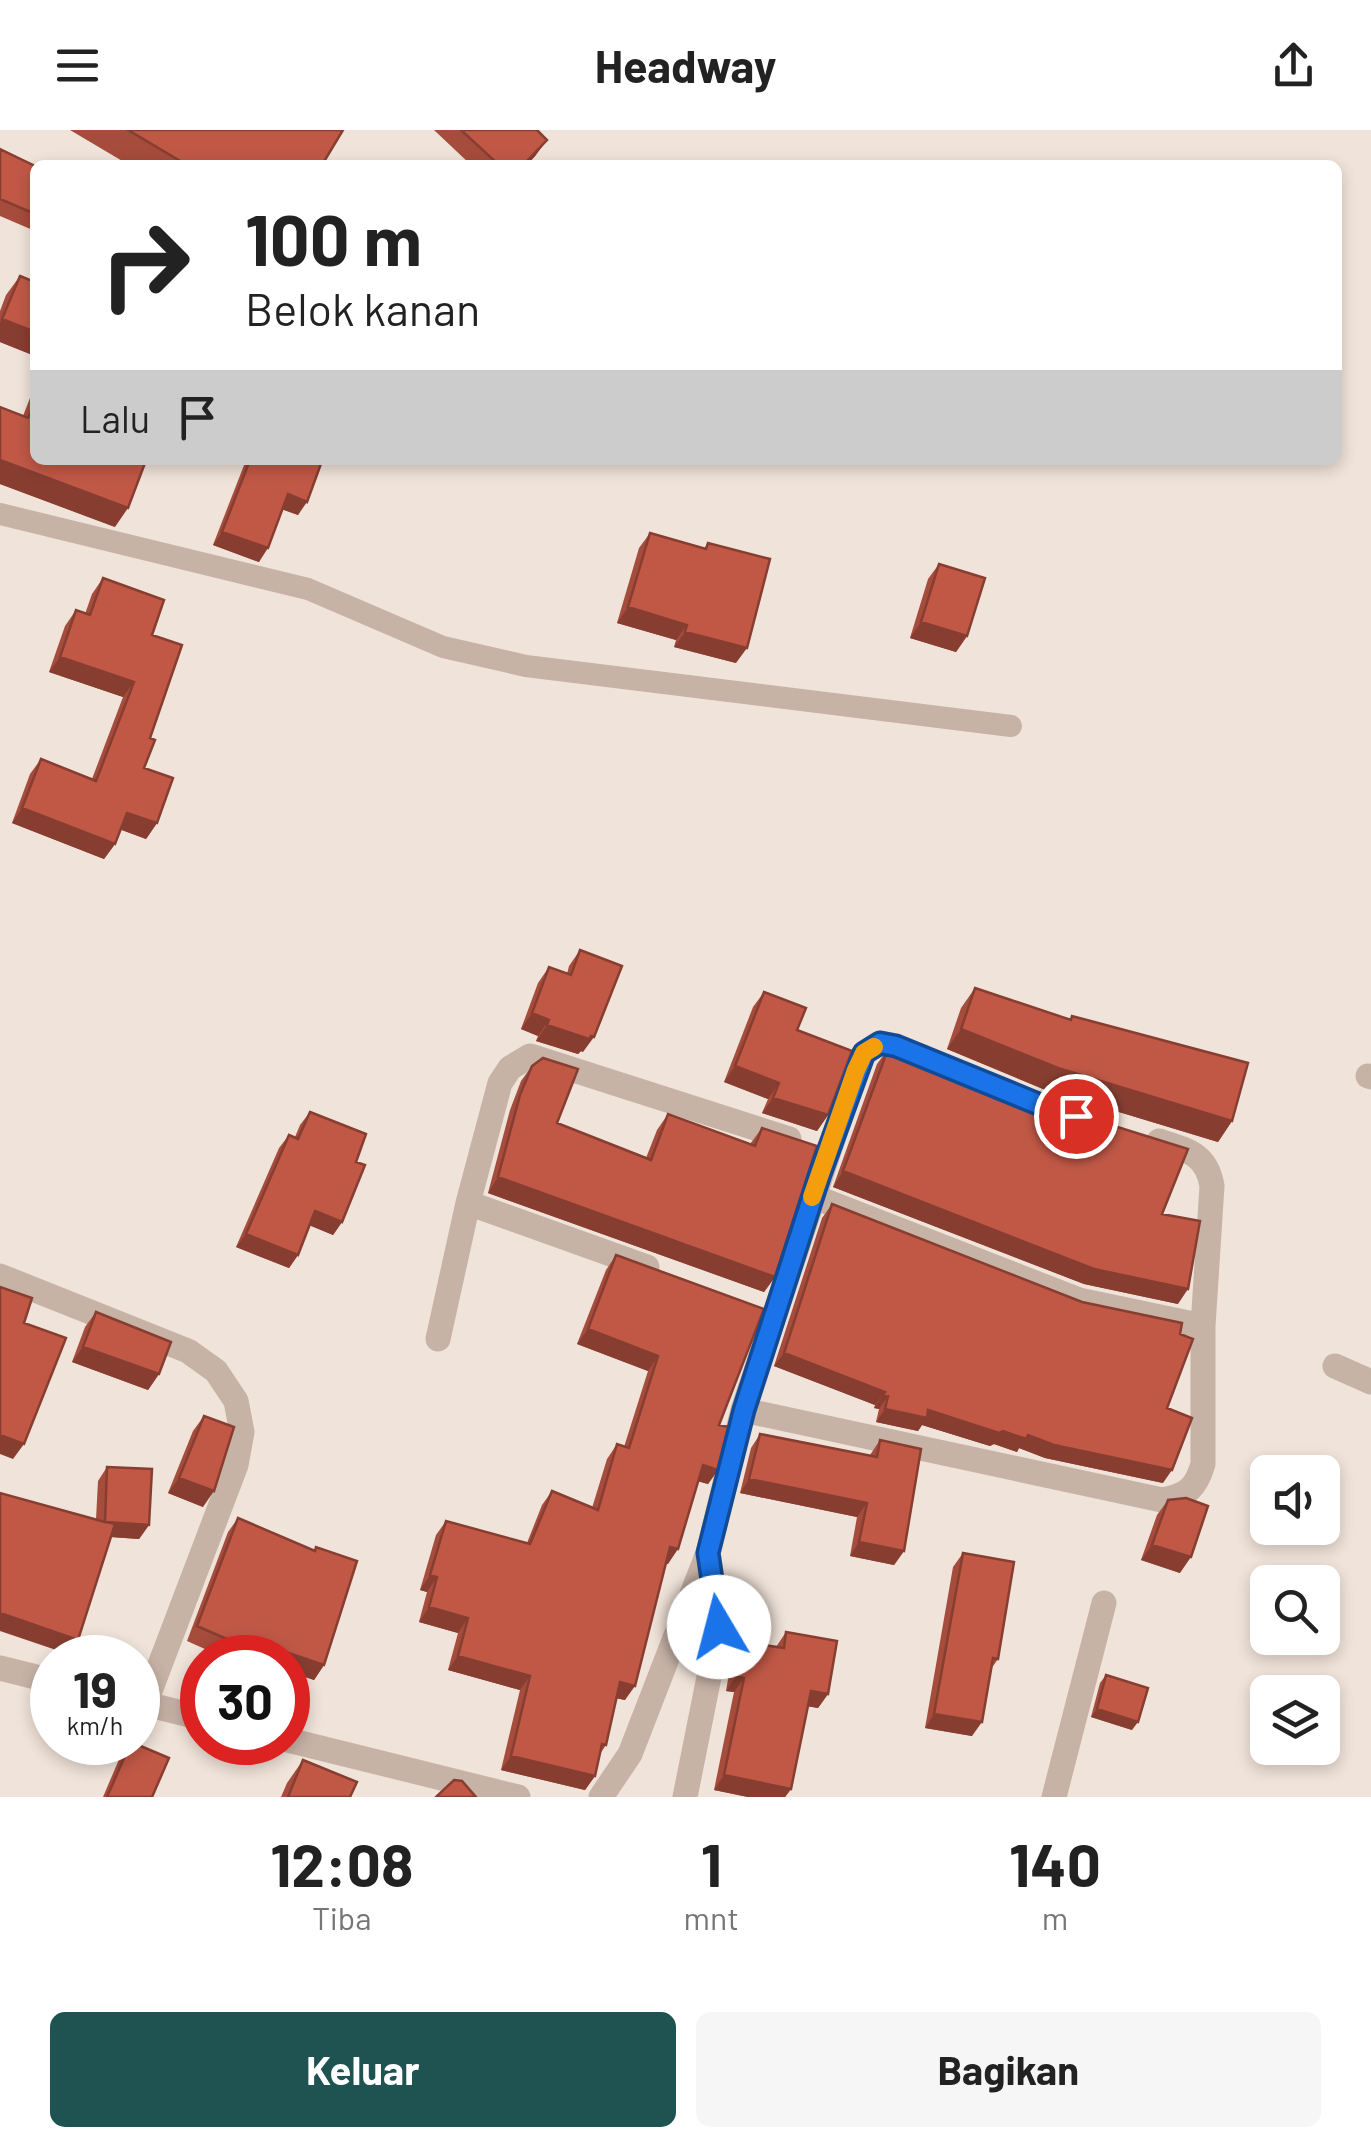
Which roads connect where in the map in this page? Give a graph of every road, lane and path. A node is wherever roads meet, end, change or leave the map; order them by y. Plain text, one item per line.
1 (0, 514) edge
2 (1011, 726) dead end
3 (950, 1068) edge
4 (1132, 1133) edge
5 (828, 1151) junction
6 (812, 1196) junction
7 (468, 1203) junction
8 (666, 1274) edge
9 (0, 1276) edge
10 (1204, 1326) junction
11 (438, 1339) dead end
12 (1336, 1366) dead end
13 (1371, 1382) edge
14 (744, 1410) junction
15 (708, 1553) junction
16 (1104, 1603) dead end
17 (160, 1655) edge
18 (0, 1668) edge
19 (30, 1676) edge
20 (310, 1745) edge
21 (518, 1797) edge
22 (601, 1797) edge
23 (685, 1797) edge
24 (1054, 1797) edge

1 - 2 lane
3 - 5 street
4 - 10 street
5 - 6 street
5 - 7 street
6 - 10 street
6 - 14 street
7 - 8 street
7 - 11 street
9 - 17 street
10 - 14 street
12 - 13 street
14 - 15 street
15 - 22 street
15 - 23 street
16 - 24 street
18 - 19 street
20 - 21 street

